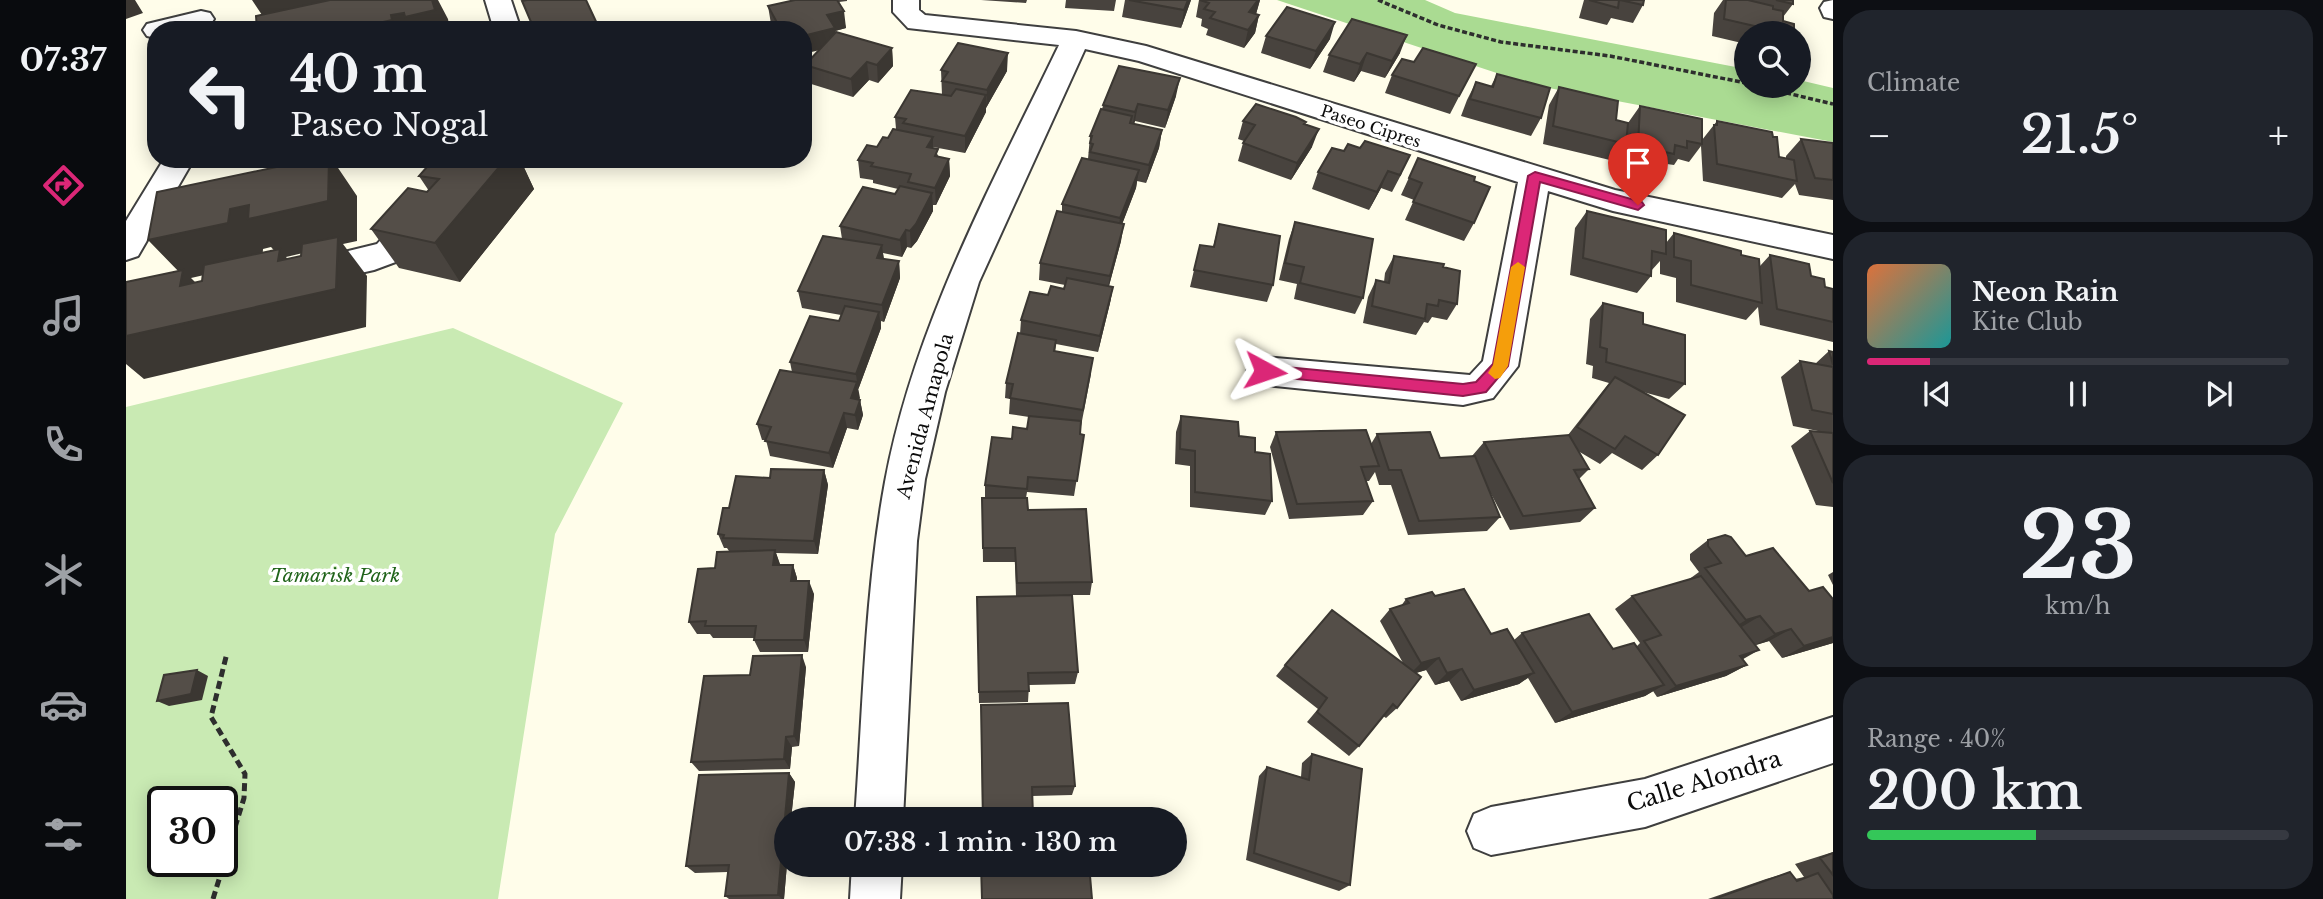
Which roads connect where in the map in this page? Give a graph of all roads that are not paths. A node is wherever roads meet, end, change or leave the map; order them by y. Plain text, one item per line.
1 (498, 0) edge
2 (908, 8) edge
3 (505, 21) edge
4 (1076, 39) junction
5 (174, 168) edge
6 (1535, 176) junction
7 (441, 194) edge
8 (1833, 247) edge
9 (126, 248) edge
10 (280, 278) edge
11 (1265, 371) dead end
12 (1833, 740) edge
13 (880, 807) edge
14 (1492, 831) dead end
15 (876, 877) edge
16 (875, 899) edge

1 - 3 street
2 - 4 street, Paseo Cipres
4 - 6 street, Paseo Cipres
4 - 13 street, Avenida Amapola
5 - 9 street
6 - 8 street, Paseo Cipres
6 - 11 street
7 - 10 street
12 - 14 street, Calle Alondra
15 - 16 street

